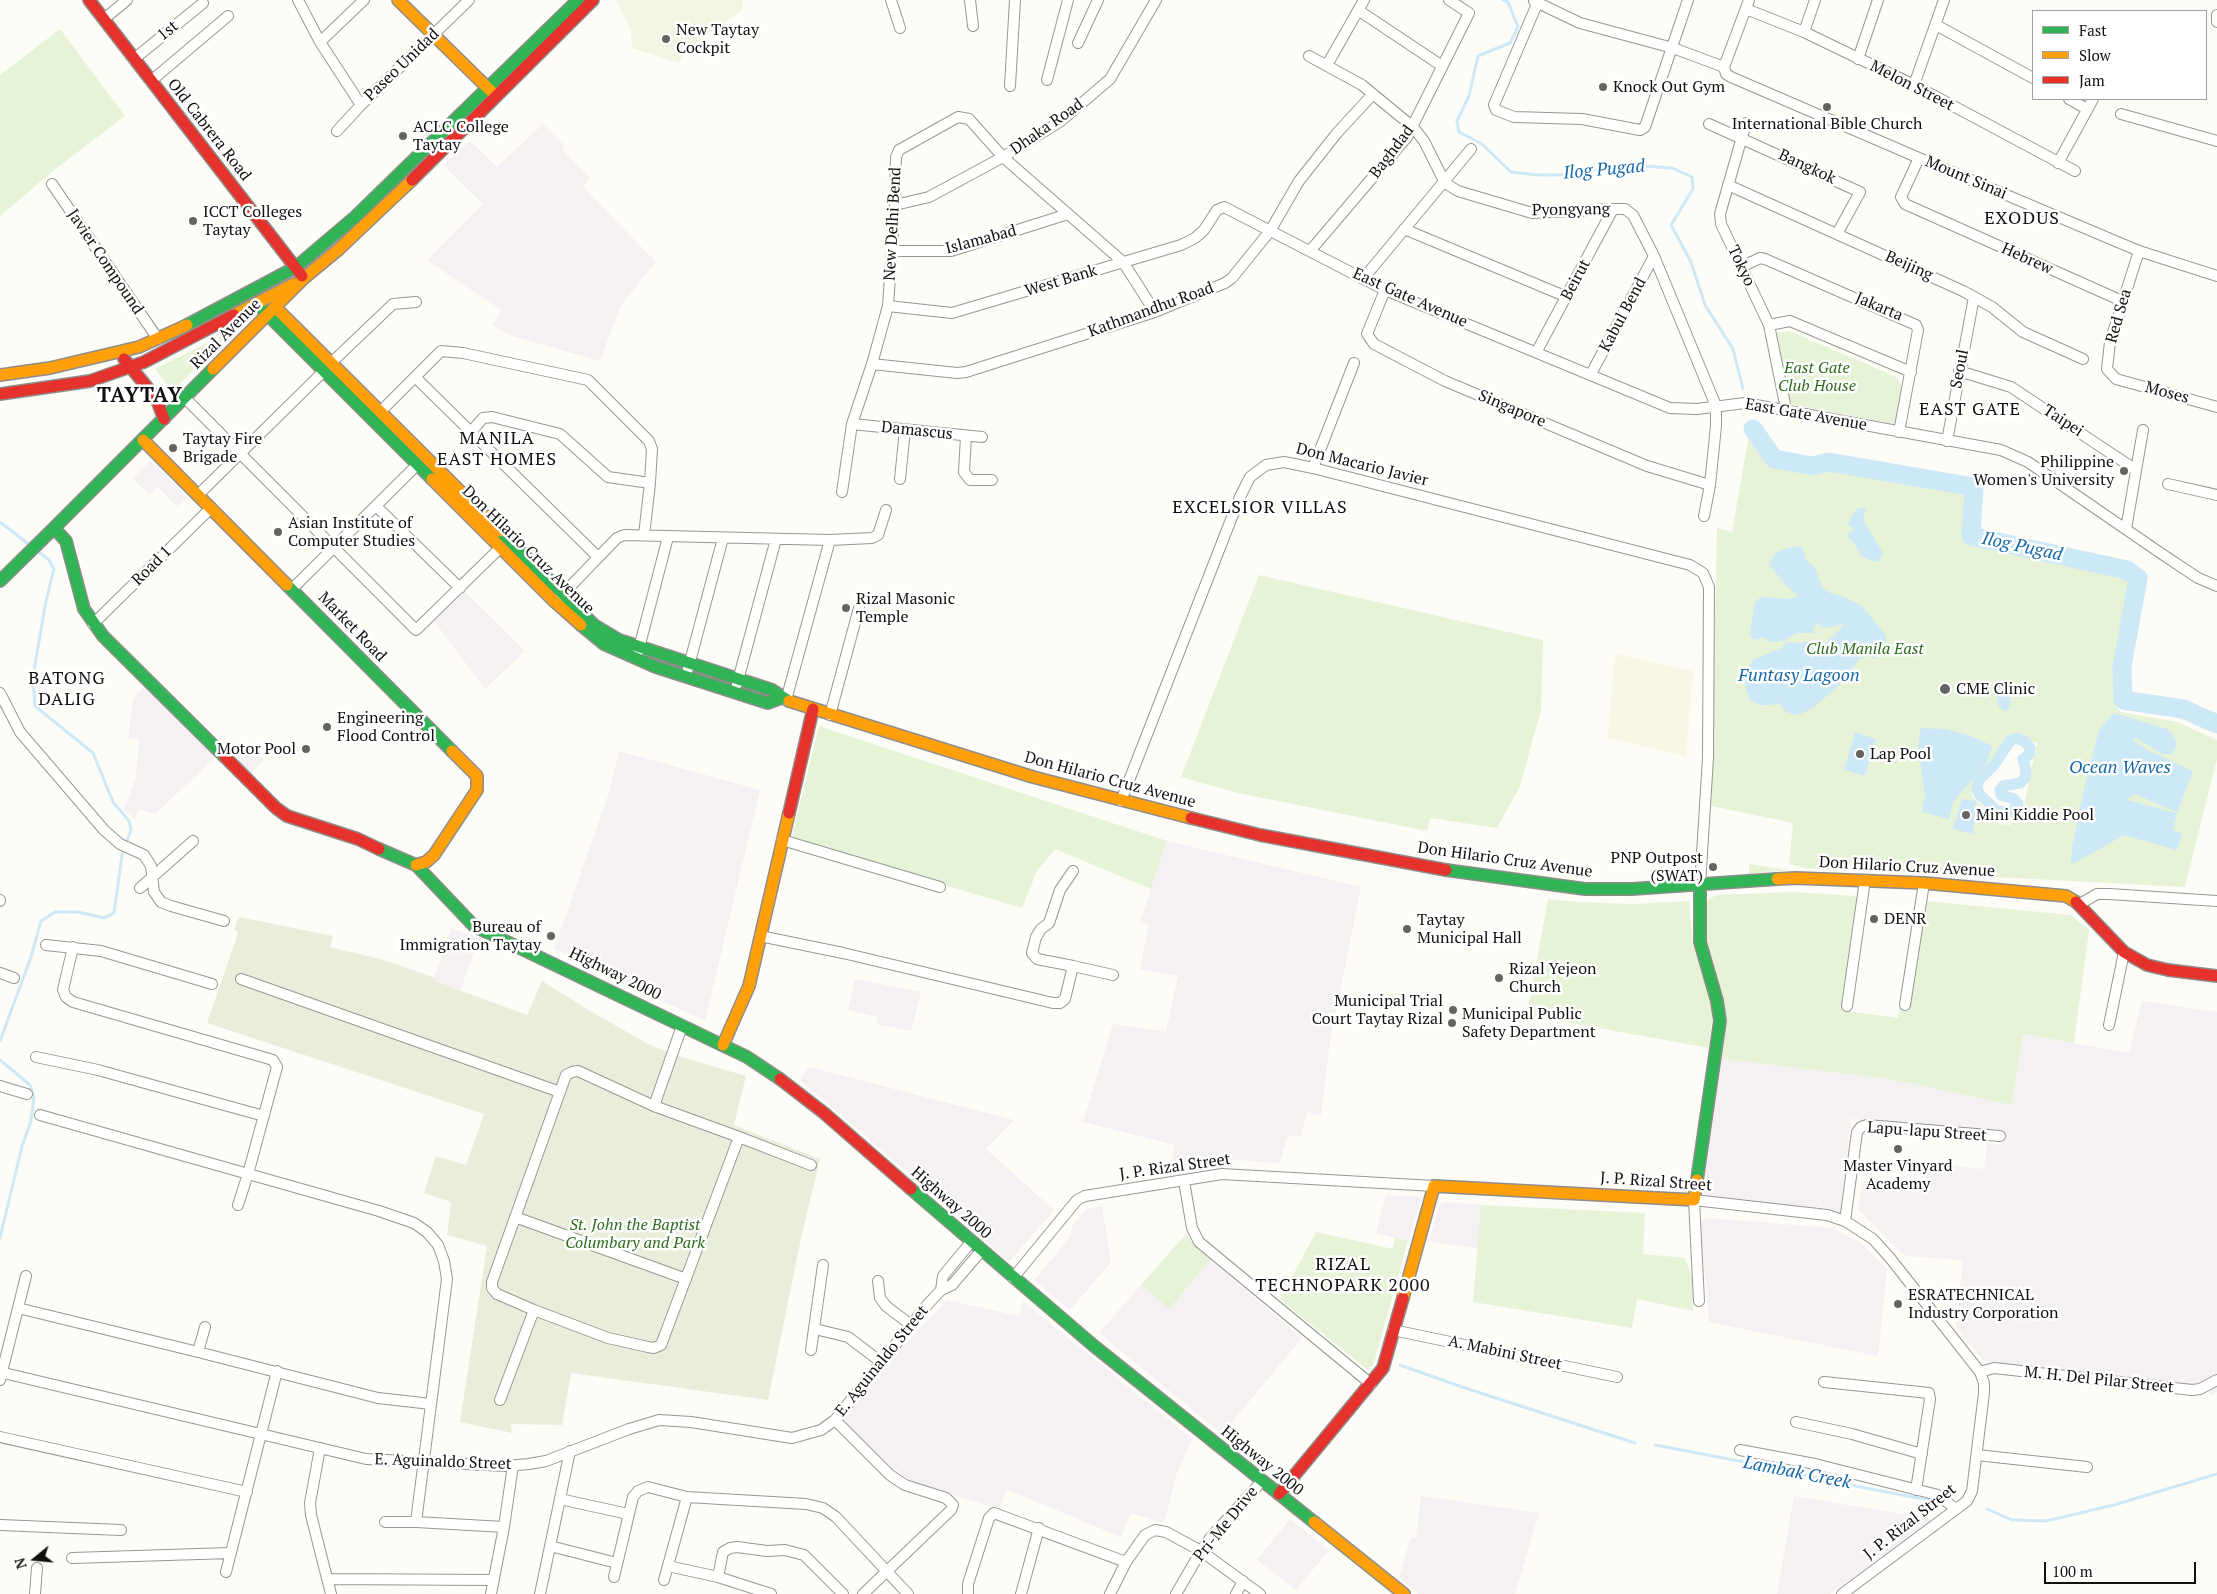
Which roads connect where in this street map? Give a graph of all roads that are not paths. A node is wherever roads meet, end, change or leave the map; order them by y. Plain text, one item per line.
1 (90, 0) edge
2 (127, 0) edge
3 (298, 0) edge
4 (364, 0) edge
5 (398, 0) edge
6 (469, 0) edge
7 (578, 0) edge
8 (593, 0) edge
9 (891, 0) edge
10 (970, 0) edge
11 (1015, 0) edge
12 (1068, 0) edge
13 (1098, 0) edge
14 (1156, 0) edge
15 (1364, 0) edge
16 (1449, 0) edge
17 (1688, 0) edge
18 (1815, 0) edge
19 (1878, 0) edge
20 (1944, 0) edge
21 (1535, 2) edge
22 (203, 3) dead end
23 (1748, 4) edge
24 (1358, 10) junction
25 (228, 16) dead end
26 (104, 19) junction
27 (1936, 25) junction
28 (973, 26) dead end
29 (900, 28) dead end
30 (1804, 32) junction
31 (551, 34) junction
32 (434, 35) junction
33 (320, 42) junction
34 (1078, 43) dead end
35 (1673, 48) junction
36 (1310, 56) dead end
37 (1858, 58) junction
38 (134, 59) junction
39 (1327, 65) junction
40 (1442, 66) junction
41 (1724, 67) junction
42 (2032, 77) edge
43 (1047, 80) dead end
44 (151, 81) junction
45 (1914, 85) junction
46 (1010, 86) dead end
47 (488, 88) junction
48 (1373, 94) junction
49 (497, 97) junction
50 (2071, 100) edge
51 (2092, 100) edge
52 (361, 105) junction
53 (2087, 109) junction
54 (2121, 114) dead end
55 (1746, 122) dead end
56 (1709, 124) dead end
57 (1413, 126) junction
58 (338, 131) dead end
59 (1742, 137) junction
60 (2217, 141) edge
61 (1471, 149) dead end
62 (1003, 157) junction
63 (1919, 158) junction
64 (2058, 163) junction
65 (2074, 171) dead end
66 (1445, 183) junction
67 (52, 184) dead end
68 (1728, 185) junction
69 (895, 205) junction
70 (1613, 209) junction
71 (1217, 210) joint
72 (1068, 214) junction
73 (1404, 228) junction
74 (1270, 231) junction
75 (1837, 234) junction
76 (892, 251) junction
77 (2139, 251) junction
78 (1310, 252) junction
79 (314, 253) junction
80 (1654, 256) junction
81 (1123, 262) junction
82 (296, 267) junction
83 (1741, 267) junction
84 (2217, 276) edge
85 (304, 278) junction
86 (1363, 279) junction
87 (1385, 290) junction
88 (1567, 297) junction
89 (1974, 297) junction
90 (2122, 301) junction
91 (416, 302) dead end
92 (256, 303) junction
93 (888, 306) junction
94 (272, 312) junction
95 (1155, 312) junction
96 (208, 315) junction
97 (1769, 325) junction
98 (214, 327) junction
99 (158, 339) junction
100 (1537, 351) junction
101 (119, 352) junction
102 (2083, 359) dead end
103 (1354, 363) dead end
104 (872, 364) junction
105 (129, 367) junction
106 (328, 367) junction
107 (1959, 371) junction
108 (1911, 372) junction
109 (1591, 374) junction
110 (0, 375) edge
111 (415, 377) junction
112 (2116, 379) joint
113 (0, 394) edge
114 (185, 398) junction
115 (1716, 406) junction
116 (2217, 407) edge
117 (1786, 410) junction
118 (380, 412) junction
119 (164, 418) junction
120 (852, 424) junction
121 (905, 430) junction
122 (2143, 430) dead end
123 (1899, 432) junction
124 (470, 433) junction
125 (966, 436) junction
126 (982, 437) dead end
127 (143, 440) junction
128 (1947, 441) junction
129 (240, 454) junction
130 (417, 465) junction
131 (1313, 468) junction
132 (2136, 470) junction
133 (900, 479) dead end
134 (992, 480) dead end
135 (650, 483) junction
136 (2168, 484) dead end
137 (1710, 485) junction
138 (842, 492) dead end
139 (198, 494) junction
140 (2217, 495) edge
141 (376, 506) junction
142 (210, 508) junction
143 (886, 510) dead end
144 (1704, 516) dead end
145 (54, 528) junction
146 (2126, 529) junction
147 (644, 535) junction
148 (668, 537) junction
149 (723, 538) junction
150 (776, 539) junction
151 (830, 540) junction
152 (334, 548) junction
153 (500, 548) junction
154 (598, 557) junction
155 (4, 569) edge
156 (0, 581) edge
157 (2217, 586) edge
158 (460, 588) junction
159 (292, 589) junction
160 (558, 598) junction
161 (859, 608) dead end
162 (93, 624) junction
163 (638, 653) junction
164 (689, 665) junction
165 (685, 677) junction
166 (738, 680) junction
167 (734, 692) junction
168 (0, 693) edge
169 (784, 699) junction
170 (813, 710) junction
171 (830, 715) junction
172 (1121, 801) junction
173 (782, 840) junction
174 (193, 841) dead end
175 (437, 851) junction
176 (416, 865) junction
177 (1073, 871) dead end
178 (151, 877) junction
179 (1865, 880) junction
180 (1924, 883) junction
181 (1700, 885) junction
182 (940, 887) dead end
183 (140, 888) dead end
184 (443, 892) junction
185 (2217, 901) edge
186 (2080, 904) junction
187 (224, 921) dead end
188 (760, 936) junction
189 (46, 945) dead end
190 (73, 948) junction
191 (2124, 952) junction
192 (1072, 966) junction
193 (0, 973) edge
194 (1113, 975) dead end
195 (2217, 976) edge
196 (14, 978) dead end
197 (242, 979) dead end
198 (212, 984) dead end
199 (1905, 1005) dead end
200 (1847, 1006) dead end
201 (2109, 1025) dead end
202 (682, 1026) junction
203 (723, 1045) junction
204 (36, 1057) dead end
205 (0, 1086) edge
206 (560, 1092) junction
207 (27, 1094) dead end
208 (654, 1106) junction
209 (40, 1115) dead end
210 (264, 1116) junction
211 (2000, 1136) dead end
212 (739, 1137) junction
213 (810, 1165) dead end
214 (248, 1174) junction
215 (1184, 1181) junction
216 (1434, 1186) junction
217 (1694, 1200) junction
218 (238, 1205) dead end
219 (515, 1218) junction
220 (1845, 1221) junction
221 (971, 1242) junction
222 (981, 1251) junction
223 (823, 1265) dead end
224 (26, 1276) dead end
225 (1013, 1278) junction
226 (686, 1279) junction
227 (878, 1281) dead end
228 (942, 1290) junction
229 (1700, 1301) dead end
230 (18, 1308) junction
231 (534, 1310) junction
232 (911, 1325) junction
233 (205, 1327) dead end
234 (815, 1329) junction
235 (1393, 1330) junction
236 (811, 1350) dead end
237 (198, 1352) junction
238 (881, 1362) junction
239 (277, 1371) junction
240 (1980, 1372) junction
241 (1, 1375) edge
242 (1617, 1377) dead end
243 (2217, 1380) edge
244 (1824, 1382) dead end
245 (1371, 1384) junction
246 (500, 1400) dead end
247 (431, 1404) junction
248 (835, 1420) junction
249 (1796, 1422) dead end
250 (262, 1433) junction
251 (0, 1437) edge
252 (320, 1448) junction
253 (1740, 1450) dead end
254 (570, 1451) junction
255 (1922, 1454) junction
256 (1977, 1455) junction
257 (423, 1462) junction
258 (513, 1466) junction
259 (2087, 1467) dead end
260 (1262, 1481) junction
261 (1916, 1490) junction
262 (247, 1492) junction
263 (1279, 1494) junction
264 (687, 1497) junction
265 (560, 1499) junction
266 (1956, 1509) junction
267 (628, 1514) junction
268 (386, 1522) dead end
269 (416, 1522) junction
270 (0, 1525) edge
271 (504, 1527) junction
272 (1039, 1528) junction
273 (121, 1530) dead end
274 (550, 1546) junction
275 (1201, 1551) junction
276 (231, 1553) junction
277 (72, 1558) dead end
278 (1126, 1562) junction
279 (617, 1563) junction
280 (668, 1566) junction
281 (37, 1568) dead end
282 (226, 1572) dead end
283 (886, 1572) junction
284 (614, 1577) dead end
285 (718, 1577) junction
286 (328, 1579) junction
287 (493, 1580) junction
288 (664, 1580) dead end
289 (1244, 1581) junction
290 (758, 1592) edge
291 (35, 1594) edge
292 (331, 1594) edge
293 (491, 1594) edge
294 (540, 1594) edge
295 (771, 1594) edge
296 (843, 1594) edge
297 (863, 1594) edge
298 (908, 1594) edge
299 (968, 1594) edge
300 (1021, 1594) edge
301 (1110, 1594) edge
302 (1176, 1594) edge
303 (1236, 1594) edge
304 (1260, 1594) edge
305 (1404, 1594) edge
306 (1842, 1594) edge

1 - 26 street, Old Cabrera Road
2 - 26 street
3 - 33 street
4 - 33 street
5 - 32 street
6 - 32 street, Paseo Unidad
7 - 31 street
8 - 31 street
9 - 29 street
10 - 28 street
11 - 46 street
12 - 43 street
13 - 34 street
14 - 62 street, Dhaka Road
15 - 24 street
16 - 40 street, Baghdad
17 - 35 street
18 - 30 street
19 - 37 street
20 - 27 street
21 - 35 street, Mount Sinai
21 - 35 street
22 - 38 street, 1st
23 - 30 street, Melon Street
23 - 41 street
24 - 39 street
24 - 40 street
25 - 44 street
26 - 38 street, Old Cabrera Road
27 - 42 street
27 - 45 street
30 - 37 street, Melon Street
31 - 47 street
31 - 49 street, Rizal Avenue
32 - 47 street
32 - 52 street, Paseo Unidad
33 - 52 street
35 - 41 street, Mount Sinai
36 - 39 street
37 - 45 street, Melon Street
38 - 44 street, Old Cabrera Road
39 - 48 street
40 - 57 street, Baghdad
41 - 63 street, Mount Sinai
44 - 82 street, Old Cabrera Road
45 - 64 street, Melon Street
47 - 49 street
47 - 79 street
48 - 57 street
48 - 74 street, Kathmandhu Road
49 - 85 street, Rizal Avenue
50 - 53 street
51 - 53 street
52 - 58 street, Paseo Unidad
53 - 64 street
54 - 60 street
55 - 59 street, Tokyo
56 - 59 street, Bangkok
57 - 66 street
57 - 78 street, Baghdad
59 - 68 street, Tokyo
59 - 75 street, Bangkok
61 - 66 street
62 - 69 street, Dhaka Road
62 - 69 street, New Delhi Bend
62 - 72 street, New Delhi Bend
63 - 77 street, Mount Sinai
63 - 90 street, Hebrew
64 - 65 street, Melon Street
66 - 70 street, Pyongyang
66 - 73 street
67 - 99 street, Javier Compound
68 - 75 street, Beijing
68 - 83 street, Tokyo
69 - 76 street, New Delhi Bend
70 - 80 street, Pyongyang
70 - 88 street, Beirut
71 - 74 street, East Gate Avenue
71 - 81 street, West Bank
72 - 76 street, Islamabad
72 - 81 street, New Delhi Bend
73 - 86 street
73 - 88 street
74 - 78 street, East Gate Avenue
74 - 95 street, Kathmandhu Road
75 - 89 street, Beijing
76 - 93 street, New Delhi Bend
77 - 84 street, Mount Sinai
77 - 90 street, Red Sea
78 - 86 street, East Gate Avenue
79 - 82 street
79 - 85 street
80 - 109 street, Kabul Bend
80 - 115 street, Pyongyang
81 - 93 street, West Bank
81 - 95 street, New Delhi Bend
82 - 85 street, Old Cabrera Road
82 - 96 street
83 - 97 street, Tokyo
83 - 108 street, Jakarta
85 - 92 street
85 - 94 street, Rizal Avenue
86 - 87 street, East Gate Avenue
87 - 100 street, East Gate Avenue
87 - 137 street, Singapore
88 - 100 street, Beirut
89 - 102 street, Beijing
89 - 107 street, Seoul
90 - 112 street, Red Sea
91 - 106 street
92 - 94 street, Don Hilario Cruz Avenue
92 - 98 street
93 - 104 street, New Delhi Bend
94 - 106 street, Don Hilario Cruz Avenue
94 - 114 street, Rizal Avenue
95 - 104 street, Kathmandhu Road
96 - 98 street
96 - 99 street
97 - 108 street
97 - 117 street, Tokyo
98 - 105 street
99 - 101 street
100 - 109 street, East Gate Avenue
101 - 105 street
101 - 110 street
103 - 131 street
104 - 120 street, New Delhi Bend
105 - 113 street
105 - 119 street
106 - 118 street, Don Hilario Cruz Avenue
106 - 129 street
106 - 130 street, Don Hilario Cruz Avenue
107 - 128 street, Seoul
107 - 132 street, Taipei
108 - 123 street, Jakarta
109 - 115 street, East Gate Avenue
111 - 118 street
111 - 124 street
111 - 135 street
112 - 116 street, Moses
114 - 119 street, Rizal Avenue
114 - 129 street
115 - 117 street, East Gate Avenue
115 - 137 street, Pyongyang
117 - 123 street, East Gate Avenue
118 - 160 street, Don Hilario Cruz Avenue
119 - 127 street, Rizal Avenue
120 - 121 street, Damascus
120 - 138 street, New Delhi Bend
121 - 125 street, Damascus
121 - 133 street
122 - 132 street
123 - 128 street, East Gate Avenue
124 - 135 street
124 - 154 street
125 - 126 street, Damascus
125 - 134 street
127 - 139 street, Market Road
127 - 145 street, Rizal Avenue
128 - 146 street, East Gate Avenue
129 - 139 street
129 - 152 street
130 - 141 street
130 - 153 street, Don Hilario Cruz Avenue
131 - 172 street, Don Macario Javier
131 - 181 street, Don Macario Javier
132 - 146 street
135 - 147 street
136 - 140 street
137 - 144 street, Pyongyang
139 - 142 street, Market Road
141 - 152 street
141 - 158 street
142 - 159 street, Market Road
142 - 162 street, Road 1
143 - 151 street
145 - 155 street, Rizal Avenue
145 - 162 street
146 - 157 street, East Gate Avenue
147 - 148 street
147 - 154 street
148 - 149 street
148 - 163 street
149 - 150 street
149 - 164 street
150 - 151 street
150 - 166 street
151 - 169 street
152 - 158 street
152 - 159 street
153 - 158 street
153 - 160 street, Don Hilario Cruz Avenue
154 - 160 street
155 - 156 street, Rizal Avenue
159 - 175 street, Market Road
160 - 163 street, Don Hilario Cruz Avenue
161 - 171 street
162 - 176 street
163 - 164 street, Don Hilario Cruz Avenue
163 - 165 street, Don Hilario Cruz Avenue
164 - 165 street
164 - 166 street, Don Hilario Cruz Avenue
165 - 167 street, Don Hilario Cruz Avenue
166 - 167 street
166 - 169 street, Don Hilario Cruz Avenue
167 - 169 street, Don Hilario Cruz Avenue
168 - 178 street
169 - 170 street, Don Hilario Cruz Avenue
170 - 171 street, Don Hilario Cruz Avenue
170 - 173 street
171 - 172 street, Don Hilario Cruz Avenue
172 - 181 street, Don Hilario Cruz Avenue
173 - 182 street
173 - 188 street
174 - 178 street
175 - 176 street
175 - 184 street, Highway 2000
176 - 184 street, Highway 2000
177 - 192 street
178 - 183 street
178 - 187 street
179 - 180 street, Don Hilario Cruz Avenue
179 - 181 street, Don Hilario Cruz Avenue
179 - 200 street
180 - 186 street, Don Hilario Cruz Avenue
180 - 199 street
181 - 217 street
184 - 202 street, Highway 2000
185 - 186 street
186 - 191 street, Don Hilario Cruz Avenue
188 - 192 street
188 - 203 street
189 - 190 street
190 - 198 street
190 - 210 street
191 - 195 street, Don Hilario Cruz Avenue
191 - 201 street
192 - 194 street
193 - 196 street
197 - 206 street
202 - 203 street, Highway 2000
202 - 208 street
203 - 221 street, Highway 2000
204 - 210 street
205 - 207 street
206 - 208 street
206 - 219 street
208 - 212 street
209 - 214 street
210 - 214 street
211 - 220 street, Lapu-lapu Street
212 - 213 street
212 - 226 street
214 - 218 street
214 - 247 street
215 - 216 street, J. P. Rizal Street
215 - 225 street, J. P. Rizal Street
215 - 245 street
216 - 217 street, J. P. Rizal Street
216 - 235 street
217 - 220 street, J. P. Rizal Street
217 - 229 street
219 - 226 street
219 - 231 street
220 - 240 street, J. P. Rizal Street
221 - 222 street, Highway 2000
221 - 228 street, E. Aguinaldo Street
222 - 225 street, Highway 2000
222 - 228 street, E. Aguinaldo Street
223 - 234 street
224 - 230 street
225 - 260 street, Highway 2000
226 - 231 street
227 - 232 street
228 - 232 street, E. Aguinaldo Street
230 - 237 street
230 - 241 street
231 - 246 street
232 - 238 street, E. Aguinaldo Street
233 - 237 street
234 - 236 street
234 - 238 street
235 - 242 street, A. Mabini Street
235 - 245 street
237 - 239 street
238 - 248 street, E. Aguinaldo Street
239 - 247 street
239 - 250 street
240 - 243 street, M. H. Del Pilar Street
240 - 256 street, J. P. Rizal Street
241 - 250 street, E. Aguinaldo Street
244 - 255 street
245 - 263 street
247 - 257 street
248 - 254 street, E. Aguinaldo Street
248 - 283 street
249 - 255 street
250 - 252 street, E. Aguinaldo Street
250 - 262 street
251 - 262 street
252 - 257 street, E. Aguinaldo Street
252 - 286 street
253 - 261 street
254 - 258 street, E. Aguinaldo Street
254 - 265 street
255 - 261 street
256 - 259 street
256 - 266 street, J. P. Rizal Street
257 - 258 street, E. Aguinaldo Street
257 - 269 street
258 - 271 street
260 - 263 street, Highway 2000
260 - 275 street, Pri-Me Drive
261 - 266 street
262 - 276 street
263 - 305 street, Highway 2000
264 - 267 street
264 - 280 street
264 - 283 street
265 - 267 street
265 - 274 street
266 - 306 street, J. P. Rizal Street
267 - 279 street
268 - 269 street
269 - 271 street
270 - 273 street
271 - 287 street
272 - 278 street
272 - 299 street
272 - 300 street
274 - 279 street
274 - 294 street
275 - 278 street
275 - 289 street
275 - 302 street, Pri-Me Drive
276 - 277 street
276 - 282 street
278 - 301 street
279 - 284 street
280 - 285 street
280 - 288 street
281 - 291 street
283 - 297 street
283 - 298 street
285 - 290 street
285 - 296 street
286 - 287 street
286 - 292 street
287 - 293 street
289 - 303 street
289 - 304 street
290 - 295 street

